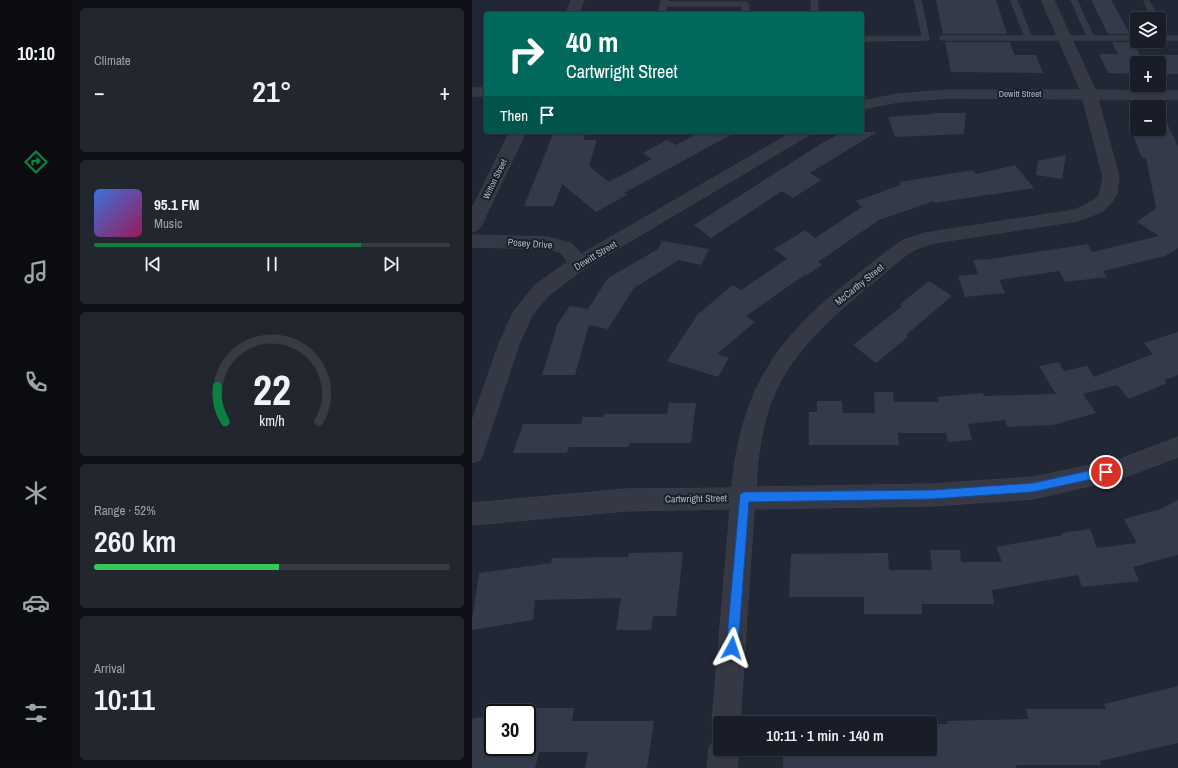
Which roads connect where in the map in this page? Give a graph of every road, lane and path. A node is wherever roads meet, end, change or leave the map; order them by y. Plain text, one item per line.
1 (578, 0) edge
2 (814, 0) edge
3 (918, 0) edge
4 (1014, 0) edge
5 (1048, 0) edge
6 (1074, 0) edge
7 (664, 2) edge
8 (1147, 2) dead end
9 (573, 12) edge
10 (662, 12) edge
11 (745, 12) edge
12 (814, 12) edge
13 (1152, 12) edge
14 (1166, 36) edge
15 (942, 38) dead end
16 (1028, 38) junction
17 (1064, 38) junction
18 (1091, 38) junction
19 (1130, 38) edge
20 (1178, 38) edge
21 (864, 39) edge
22 (472, 92) edge
23 (484, 92) edge
24 (1089, 94) junction
25 (1178, 94) edge
26 (864, 105) edge
27 (517, 134) edge
28 (801, 134) edge
29 (472, 226) edge
30 (472, 241) edge
31 (579, 264) junction
32 (1178, 447) edge
33 (472, 453) edge
34 (744, 497) junction
35 (472, 514) edge
36 (727, 716) edge
37 (723, 756) edge
38 (722, 768) edge

1 - 9 street
2 - 12 lane
3 - 21 lane
4 - 16 lane
5 - 17 street, McCarthy Street
6 - 18 lane
7 - 10 lane
7 - 11 lane
8 - 13 lane
14 - 20 lane
15 - 16 lane
16 - 17 lane
17 - 18 lane
17 - 24 street, McCarthy Street
18 - 19 lane
22 - 23 street
24 - 25 street, Dewitt Street
24 - 26 street, Dewitt Street
24 - 34 street, McCarthy Street
27 - 29 street, Witton Street
28 - 31 street, Dewitt Street
30 - 31 street, Posey Drive
31 - 33 street, Dewitt Street
32 - 34 street, Cartwright Street
34 - 35 street, Cartwright Street
34 - 36 street, McCarthy Street
37 - 38 street

